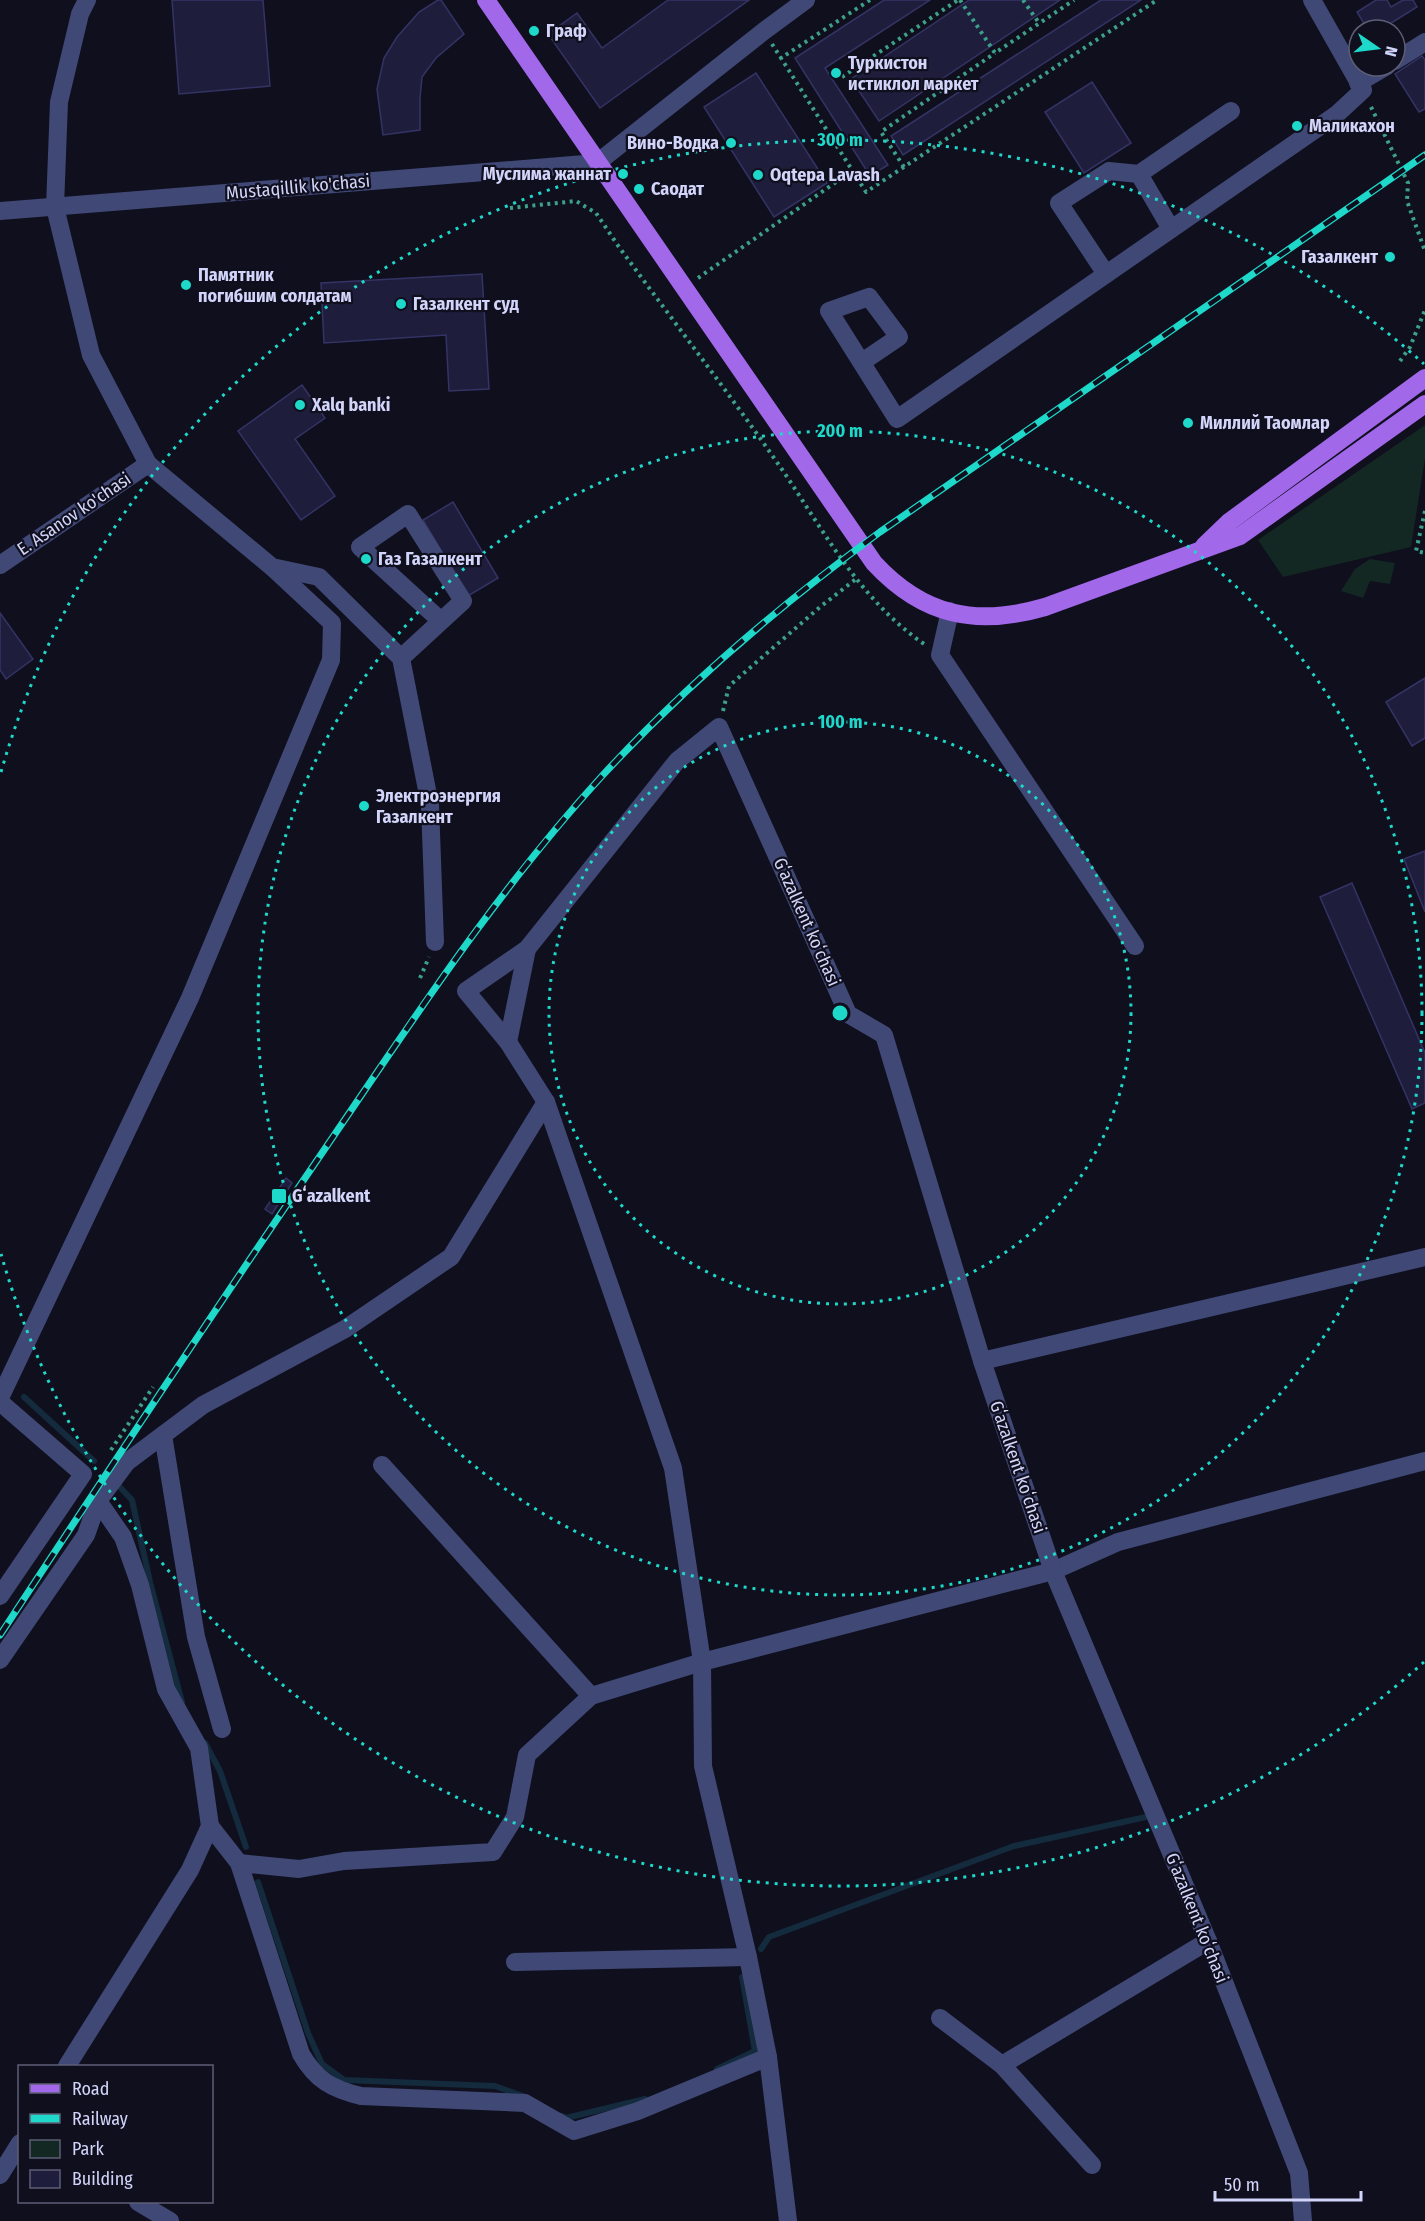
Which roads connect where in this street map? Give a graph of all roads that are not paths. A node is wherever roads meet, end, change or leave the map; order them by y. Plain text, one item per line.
1 (87, 0) edge
2 (486, 0) edge
3 (806, 0) edge
4 (1312, 0) edge
5 (1425, 42) edge
6 (1407, 53) edge
7 (1372, 78) edge
8 (1360, 87) junction
9 (1231, 111) dead end
10 (597, 163) junction
11 (1139, 174) junction
12 (56, 207) junction
13 (0, 212) edge
14 (1171, 229) junction
15 (1106, 274) junction
16 (862, 362) dead end
17 (1425, 378) edge
18 (1425, 404) edge
19 (148, 464) junction
20 (1198, 551) junction
21 (0, 565) edge
22 (272, 567) junction
23 (950, 611) junction
24 (441, 621) junction
25 (401, 657) junction
26 (435, 942) dead end
27 (1135, 946) dead end
28 (527, 949) junction
29 (508, 1042) junction
30 (546, 1102) junction
31 (1425, 1257) edge
32 (982, 1361) junction
33 (0, 1398) edge
34 (0, 1402) edge
35 (163, 1435) junction
36 (1425, 1461) edge
37 (382, 1466) dead end
38 (98, 1501) junction
39 (1053, 1571) junction
40 (0, 1596) edge
41 (0, 1660) edge
42 (702, 1662) junction
43 (591, 1696) junction
44 (222, 1729) dead end
45 (210, 1826) junction
46 (239, 1863) junction
47 (1208, 1941) junction
48 (748, 1957) junction
49 (515, 1962) dead end
50 (940, 2018) dead end
51 (768, 2057) junction
52 (68, 2065) edge
53 (1002, 2065) junction
54 (18, 2146) edge
55 (1092, 2165) dead end
56 (0, 2175) edge
57 (140, 2203) edge
58 (170, 2221) edge
59 (788, 2221) edge
60 (1303, 2221) edge

1 - 12 street
2 - 10 main road
3 - 10 street
4 - 8 street
5 - 6 street
7 - 8 street
8 - 14 street
9 - 11 street
10 - 12 street, Mustaqillik ko'chasi
10 - 23 main road
11 - 14 street
11 - 15 street
12 - 13 street, Mustaqillik ko'chasi
12 - 19 street
14 - 15 street
15 - 16 street
17 - 20 main road
18 - 20 main road
19 - 21 street, E. Asanov ko'chasi
19 - 22 street
20 - 23 main road
22 - 25 street
22 - 33 street
23 - 27 street
24 - 24 street
24 - 25 street
25 - 26 street
28 - 29 street
28 - 29 street
28 - 32 street, Gʻazalkent koʻchasi
29 - 30 street
30 - 35 street
30 - 42 street
31 - 32 street
32 - 39 street, Gʻazalkent koʻchasi
34 - 40 street
35 - 38 street
35 - 44 street
36 - 39 street
37 - 43 street
38 - 41 street
38 - 45 street
39 - 42 street
39 - 47 street, Gʻazalkent koʻchasi
42 - 43 street
42 - 48 street
43 - 46 street
45 - 46 street
45 - 52 street
46 - 51 street
47 - 53 street
47 - 60 street, Gʻazalkent koʻchasi
48 - 49 street
48 - 51 street
50 - 53 street
51 - 59 street
53 - 55 street
54 - 56 street
57 - 58 street

